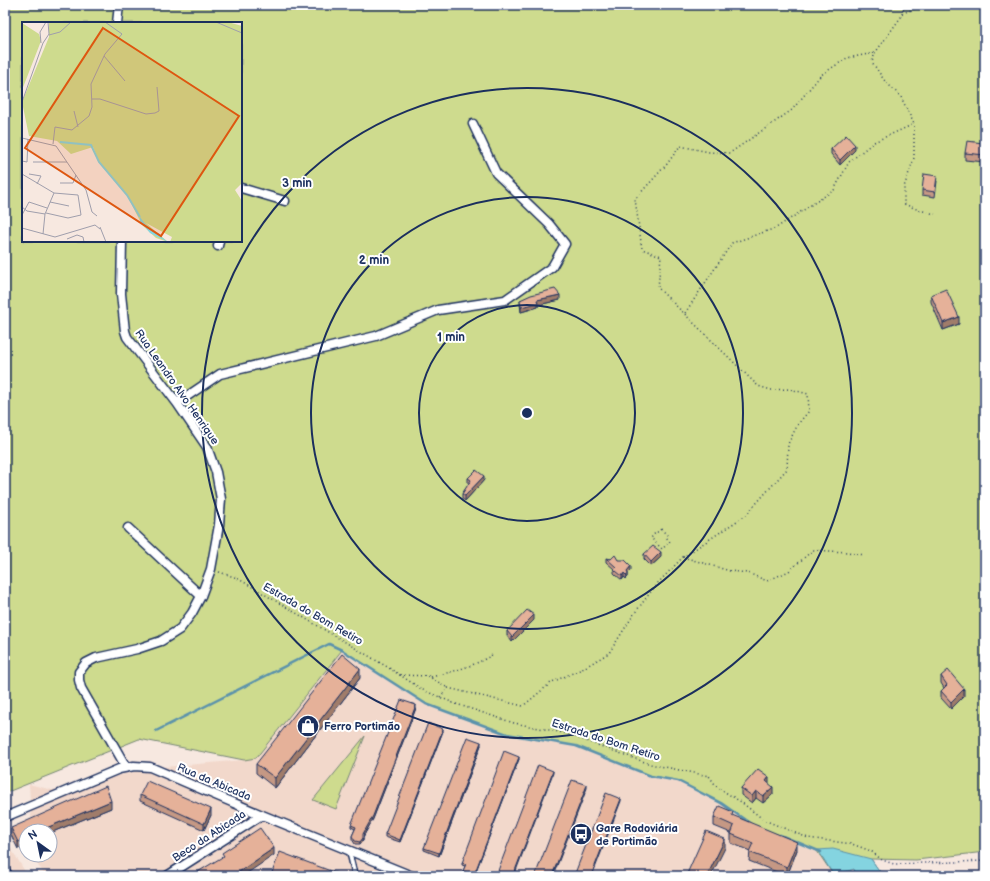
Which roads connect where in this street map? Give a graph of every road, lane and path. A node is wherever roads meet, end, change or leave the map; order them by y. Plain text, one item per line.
1 (119, 5) edge
2 (904, 5) edge
3 (927, 5) edge
4 (933, 5) edge
5 (970, 5) edge
6 (902, 13) junction
7 (117, 22) edge
8 (875, 53) junction
9 (472, 124) dead end
10 (914, 124) junction
11 (242, 188) edge
12 (285, 201) dead end
13 (935, 214) dead end
14 (122, 242) edge
15 (684, 314) junction
16 (177, 403) junction
17 (128, 528) dead end
18 (663, 548) joint
19 (864, 554) dead end
20 (683, 557) junction
21 (211, 570) junction
22 (201, 596) junction
23 (494, 654) dead end
24 (400, 675) junction
25 (431, 677) junction
26 (448, 688) junction
27 (440, 698) junction
28 (126, 767) junction
29 (262, 815) junction
30 (5, 817) edge
31 (349, 850) junction
32 (985, 861) edge
33 (5, 867) edge
34 (11, 876) edge
35 (167, 876) edge
36 (355, 876) edge
37 (412, 876) edge

1 - 7 street
2 - 6 path
3 - 6 path
4 - 5 path
6 - 8 path
8 - 10 path
8 - 15 path
9 - 16 street
10 - 13 path
10 - 15 path
11 - 12 street
14 - 16 street, Rua Leandro Alvo Henrique
15 - 20 path
16 - 21 street, Rua Leandro Alvo Henrique
17 - 22 street
18 - 18 path
19 - 20 path
20 - 26 path
21 - 22 street, Rua Leandro Alvo Henrique
21 - 24 path, Estrada do Bom Retiro
22 - 28 street, Rua Leandro Alvo Henrique
23 - 25 path
24 - 25 path
24 - 27 path, Estrada do Bom Retiro
25 - 26 path
26 - 27 path
27 - 32 path, Estrada do Bom Retiro
28 - 29 street, Rua da Abicada
28 - 30 street, Rua da Abicada
29 - 31 street, Rua da Abicada
29 - 35 street, Beco da Abicada
31 - 36 lane
31 - 37 street, Rua da Abicada
33 - 34 lane

